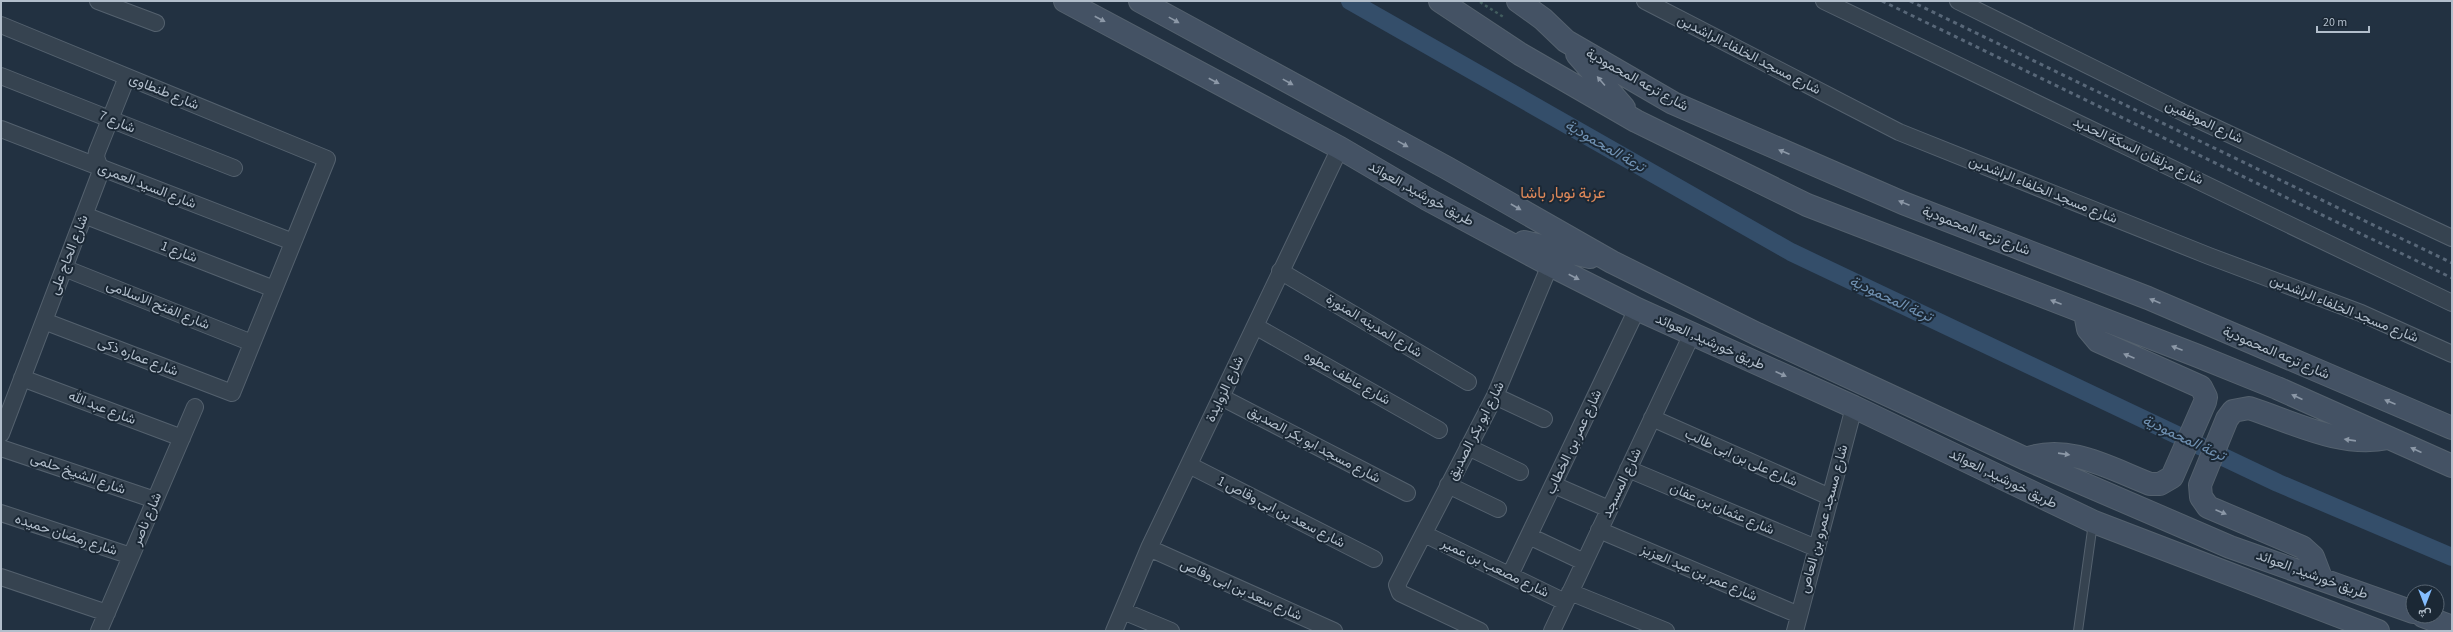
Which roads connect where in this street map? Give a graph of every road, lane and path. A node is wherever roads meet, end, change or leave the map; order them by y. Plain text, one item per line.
1 (98, 1) edge
2 (1066, 1) edge
3 (1140, 1) edge
4 (1440, 1) edge
5 (1518, 1) edge
6 (1645, 1) edge
7 (1824, 1) edge
8 (1958, 1) edge
9 (119, 5) edge
10 (156, 23) dead end
11 (1, 25) edge
12 (1566, 41) junction
13 (1, 76) edge
14 (127, 77) junction
15 (109, 119) junction
16 (1636, 121) junction
17 (1, 129) edge
18 (1340, 148) junction
19 (101, 168) junction
20 (234, 168) dead end
21 (84, 215) junction
22 (1497, 236) junction
23 (2452, 238) edge
24 (293, 242) junction
25 (1612, 262) junction
26 (1550, 265) junction
27 (64, 268) junction
28 (1280, 271) junction
29 (274, 289) junction
30 (2452, 303) edge
31 (1637, 309) junction
32 (2085, 313) junction
33 (44, 321) junction
34 (1255, 326) junction
35 (1692, 334) junction
36 (252, 343) junction
37 (2452, 354) edge
38 (22, 378) junction
39 (1468, 382) dead end
40 (1494, 396) junction
41 (1221, 397) junction
42 (195, 407) dead end
43 (1854, 407) junction
44 (1652, 418) junction
45 (1544, 419) dead end
46 (2452, 428) edge
47 (1439, 430) dead end
48 (1, 434) edge
49 (182, 438) junction
50 (2389, 438) junction
51 (1468, 447) junction
52 (1, 448) edge
53 (2026, 458) junction
54 (1189, 465) junction
55 (2452, 466) edge
56 (1628, 469) junction
57 (1520, 472) dead end
58 (1448, 485) junction
59 (1554, 486) junction
60 (1407, 493) dead end
61 (1830, 497) junction
62 (155, 500) junction
63 (1498, 509) dead end
64 (1609, 509) junction
65 (1, 513) edge
66 (2094, 522) junction
67 (1599, 530) junction
68 (1424, 534) junction
69 (1529, 536) junction
70 (1149, 548) junction
71 (1816, 548) junction
72 (131, 556) junction
73 (1374, 558) dead end
74 (1584, 562) junction
75 (1510, 575) junction
76 (1, 577) edge
77 (2322, 578) junction
78 (1568, 597) junction
79 (2405, 609) edge
80 (1123, 611) junction
81 (107, 613) junction
82 (1799, 615) junction
83 (2366, 629) edge
84 (99, 631) edge
85 (1114, 631) edge
86 (1171, 631) edge
87 (1334, 631) edge
88 (1480, 631) edge
89 (1552, 631) edge
90 (1666, 631) edge
91 (1795, 631) edge
92 (2078, 631) edge

1 - 9 street
2 -> 18 main road, طريق خورشيد, العوائد
3 -> 25 main road, طريق خورشيد, العوائد
4 - 16 main road
5 - 12 main road, شارع ترعه المحمودية
6 - 37 street, شارع مسجد الخلفاء الراشدين
7 - 30 street, شارع مزلقان السكة الحديد
8 - 23 street, شارع الموظفين
9 - 10 street
11 - 14 street, شارع طنطاوى
16 -> 12 main road
46 -> 12 main road, شارع ترعه المحمودية
13 - 15 street, شارع 7
14 - 15 street, شارع الحاج على
14 - 24 street, شارع طنطاوى
15 - 19 street, شارع الحاج على
15 - 20 street, شارع 7
32 -> 16 main road
17 - 19 street, شارع السيد العمرى
18 - 22 main road, طريق خورشيد, العوائد
18 - 28 street, شارع الزوايدة
19 - 21 street, شارع الحاج على
19 - 24 street, شارع السيد العمرى
21 - 27 street, شارع الحاج على
21 - 29 street, شارع 1
22 - 25 main road
22 - 26 main road, طريق خورشيد, العوائد
24 - 29 street
25 - 53 main road, طريق خورشيد, العوائد
26 -> 31 main road, طريق خورشيد, العوائد
26 - 40 street, شارع ابو بكر الصديق
27 - 33 street, شارع الحاج على
27 - 36 street, شارع الفتح الاسلامى
28 - 34 street, شارع الزوايدة
28 - 39 street, شارع المدينه المنورة
29 - 36 street
31 - 35 main road, طريق خورشيد, العوائد
31 - 59 street, شارع عمر بن الخطاب
50 -> 32 main road
53 -> 32 main road
33 - 36 street, شارع عماره ذكى
33 - 38 street, شارع الحاج على
34 - 41 street, شارع الزوايدة
34 - 47 street, شارع عاطف عطوه
35 -> 43 main road, طريق خورشيد, العوائد
35 - 44 street, شارع المسجد
38 - 48 street, شارع الحاج على
38 - 49 street, شارع عبد الله
40 - 45 street
40 - 51 street, شارع ابو بكر الصديق
41 - 54 street, شارع الزوايدة
41 - 60 street, شارع مسجد ابو بكر الصديق
42 - 49 street, شارع ناصر
43 - 61 street, شارع مسجد عمرو بن العاص
43 - 66 main road, طريق خورشيد, العوائد
44 - 56 street, شارع المسجد
44 - 61 street, شارع على بن ابى طالب
49 - 62 street, شارع ناصر
55 -> 50 main road
50 -> 77 main road
51 - 57 street
51 - 58 street, شارع ابو بكر الصديق
52 - 62 street, شارع الشيخ حلمى
53 - 77 main road, طريق خورشيد, العوائد
54 - 70 street, شارع الزوايدة
54 - 73 street, شارع سعد بن ابى وقاص 1
56 - 64 street, شارع المسجد
56 - 71 street, شارع عثمان بن عفان
58 - 63 street
58 - 68 street, شارع ابو بكر الصديق
59 - 64 street
59 - 69 street, شارع عمر بن الخطاب
61 - 71 street, شارع مسجد عمرو بن العاص
62 - 72 street, شارع ناصر
64 - 67 street, شارع المسجد
65 - 72 street, شارع رمضان حميده
66 - 83 main road, طريق خورشيد, العوائد
66 - 92 lane
67 - 74 street, شارع المسجد
67 - 82 street, شارع عمر بن عبد العزيز
68 - 75 street, شارع مصعب بن عمير
68 - 88 street, شارع ابو بكر الصديق
69 - 74 street
69 - 75 street, شارع عمر بن الخطاب
70 - 80 street, شارع الزوايدة
70 - 87 street, شارع سعد بن ابى وقاص
71 - 82 street, شارع مسجد عمرو بن العاص
72 - 81 street, شارع ناصر
74 - 78 street, شارع المسجد
75 - 78 street, شارع مصعب بن عمير
76 - 81 street
77 - 79 main road, طريق خورشيد, العوائد
78 - 89 street, شارع المسجد
78 - 90 street, شارع مصعب بن عمير
80 - 85 street, شارع الزوايدة
80 - 86 street
81 - 84 street, شارع ناصر
82 - 91 street, شارع مسجد عمرو بن العاص

